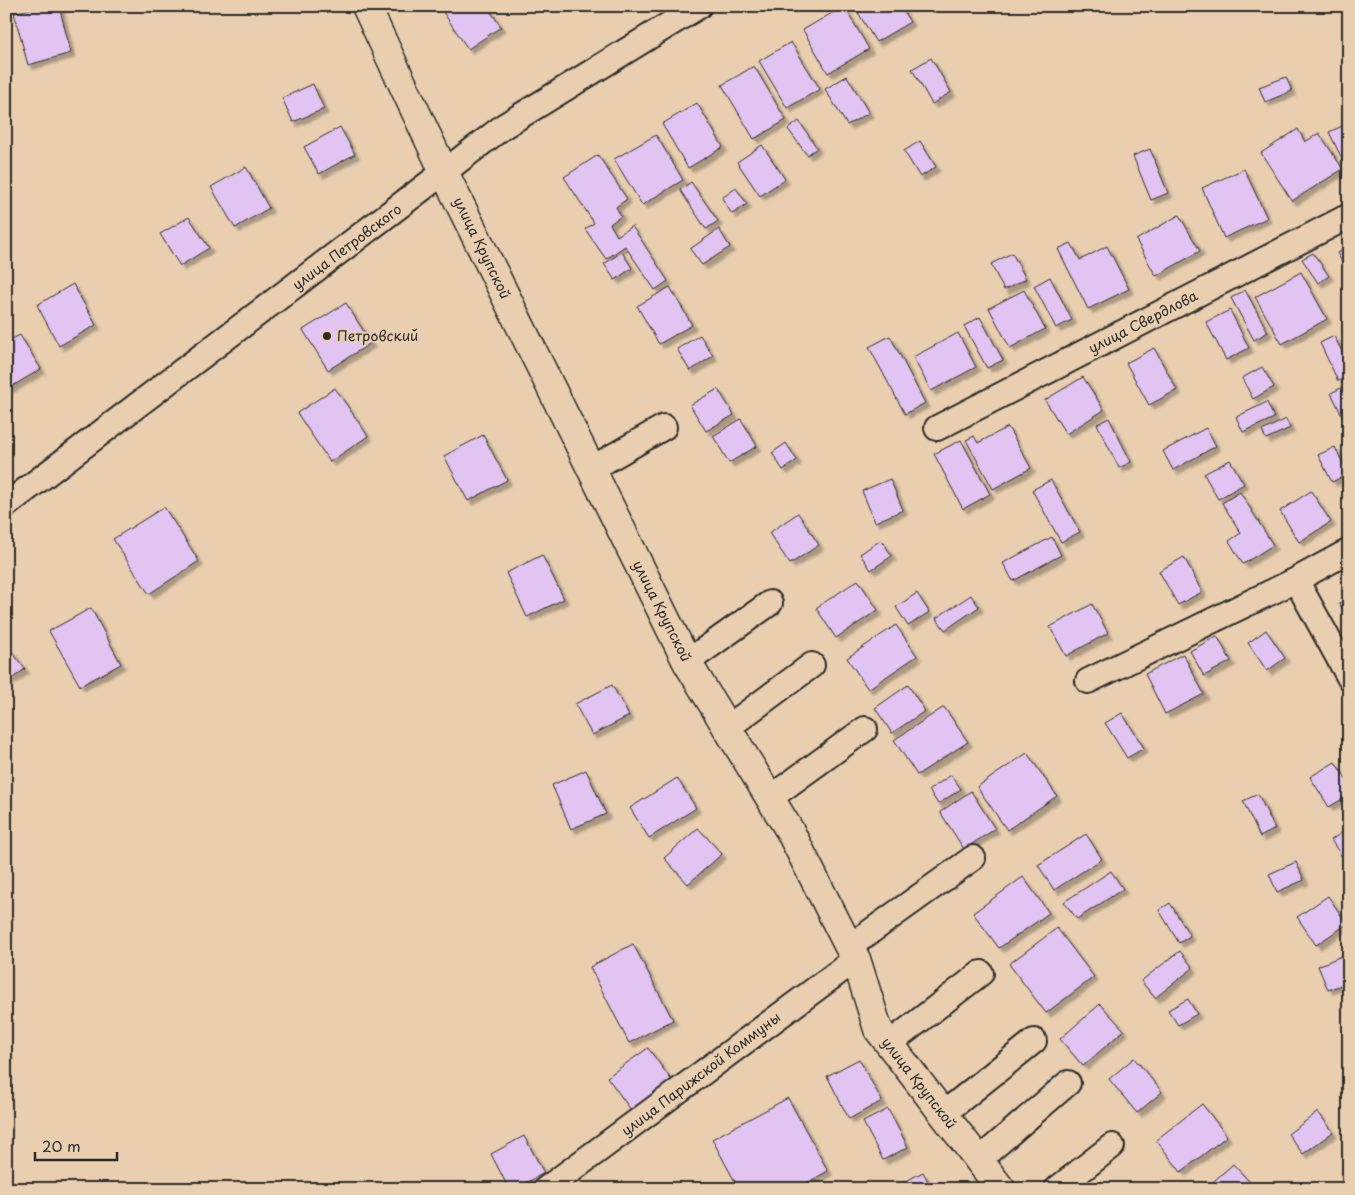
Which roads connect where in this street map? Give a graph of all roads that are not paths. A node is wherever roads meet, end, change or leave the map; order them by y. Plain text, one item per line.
1 (366, 6) edge
2 (699, 6) edge
3 (444, 172) junction
4 (1349, 216) edge
5 (664, 426) dead end
6 (937, 428) dead end
7 (591, 468) junction
8 (6, 505) edge
9 (1349, 551) edge
10 (1296, 580) junction
11 (770, 603) dead end
12 (687, 662) junction
13 (812, 665) dead end
14 (1349, 677) edge
15 (1088, 681) dead end
16 (727, 728) junction
17 (865, 729) dead end
18 (770, 798) junction
19 (974, 858) dead end
20 (853, 953) junction
21 (981, 973) dead end
22 (1034, 1041) dead end
23 (889, 1044) junction
24 (1068, 1083) dead end
25 (943, 1114) junction
26 (1112, 1146) dead end
27 (979, 1160) junction
28 (546, 1189) edge
29 (1001, 1189) edge
30 (1058, 1189) edge

1 - 3 main road, улица Крупской
2 - 3 street, улица Петровского
3 - 7 main road, улица Крупской
3 - 8 street, улица Петровского
4 - 6 street, улица Свердлова
5 - 7 street
7 - 12 main road, улица Крупской
9 - 10 street
10 - 14 street
10 - 15 street
11 - 12 street
12 - 16 main road, улица Крупской
13 - 16 street
16 - 18 main road, улица Крупской
17 - 18 street
18 - 20 main road, улица Крупской
19 - 20 street, улица Парижской Коммуны
20 - 23 main road, улица Крупской
20 - 28 street, улица Парижской Коммуны
21 - 23 street
22 - 25 street
23 - 25 main road, улица Крупской
24 - 27 street
25 - 27 main road, улица Крупской
26 - 30 street
27 - 29 main road, улица Крупской

